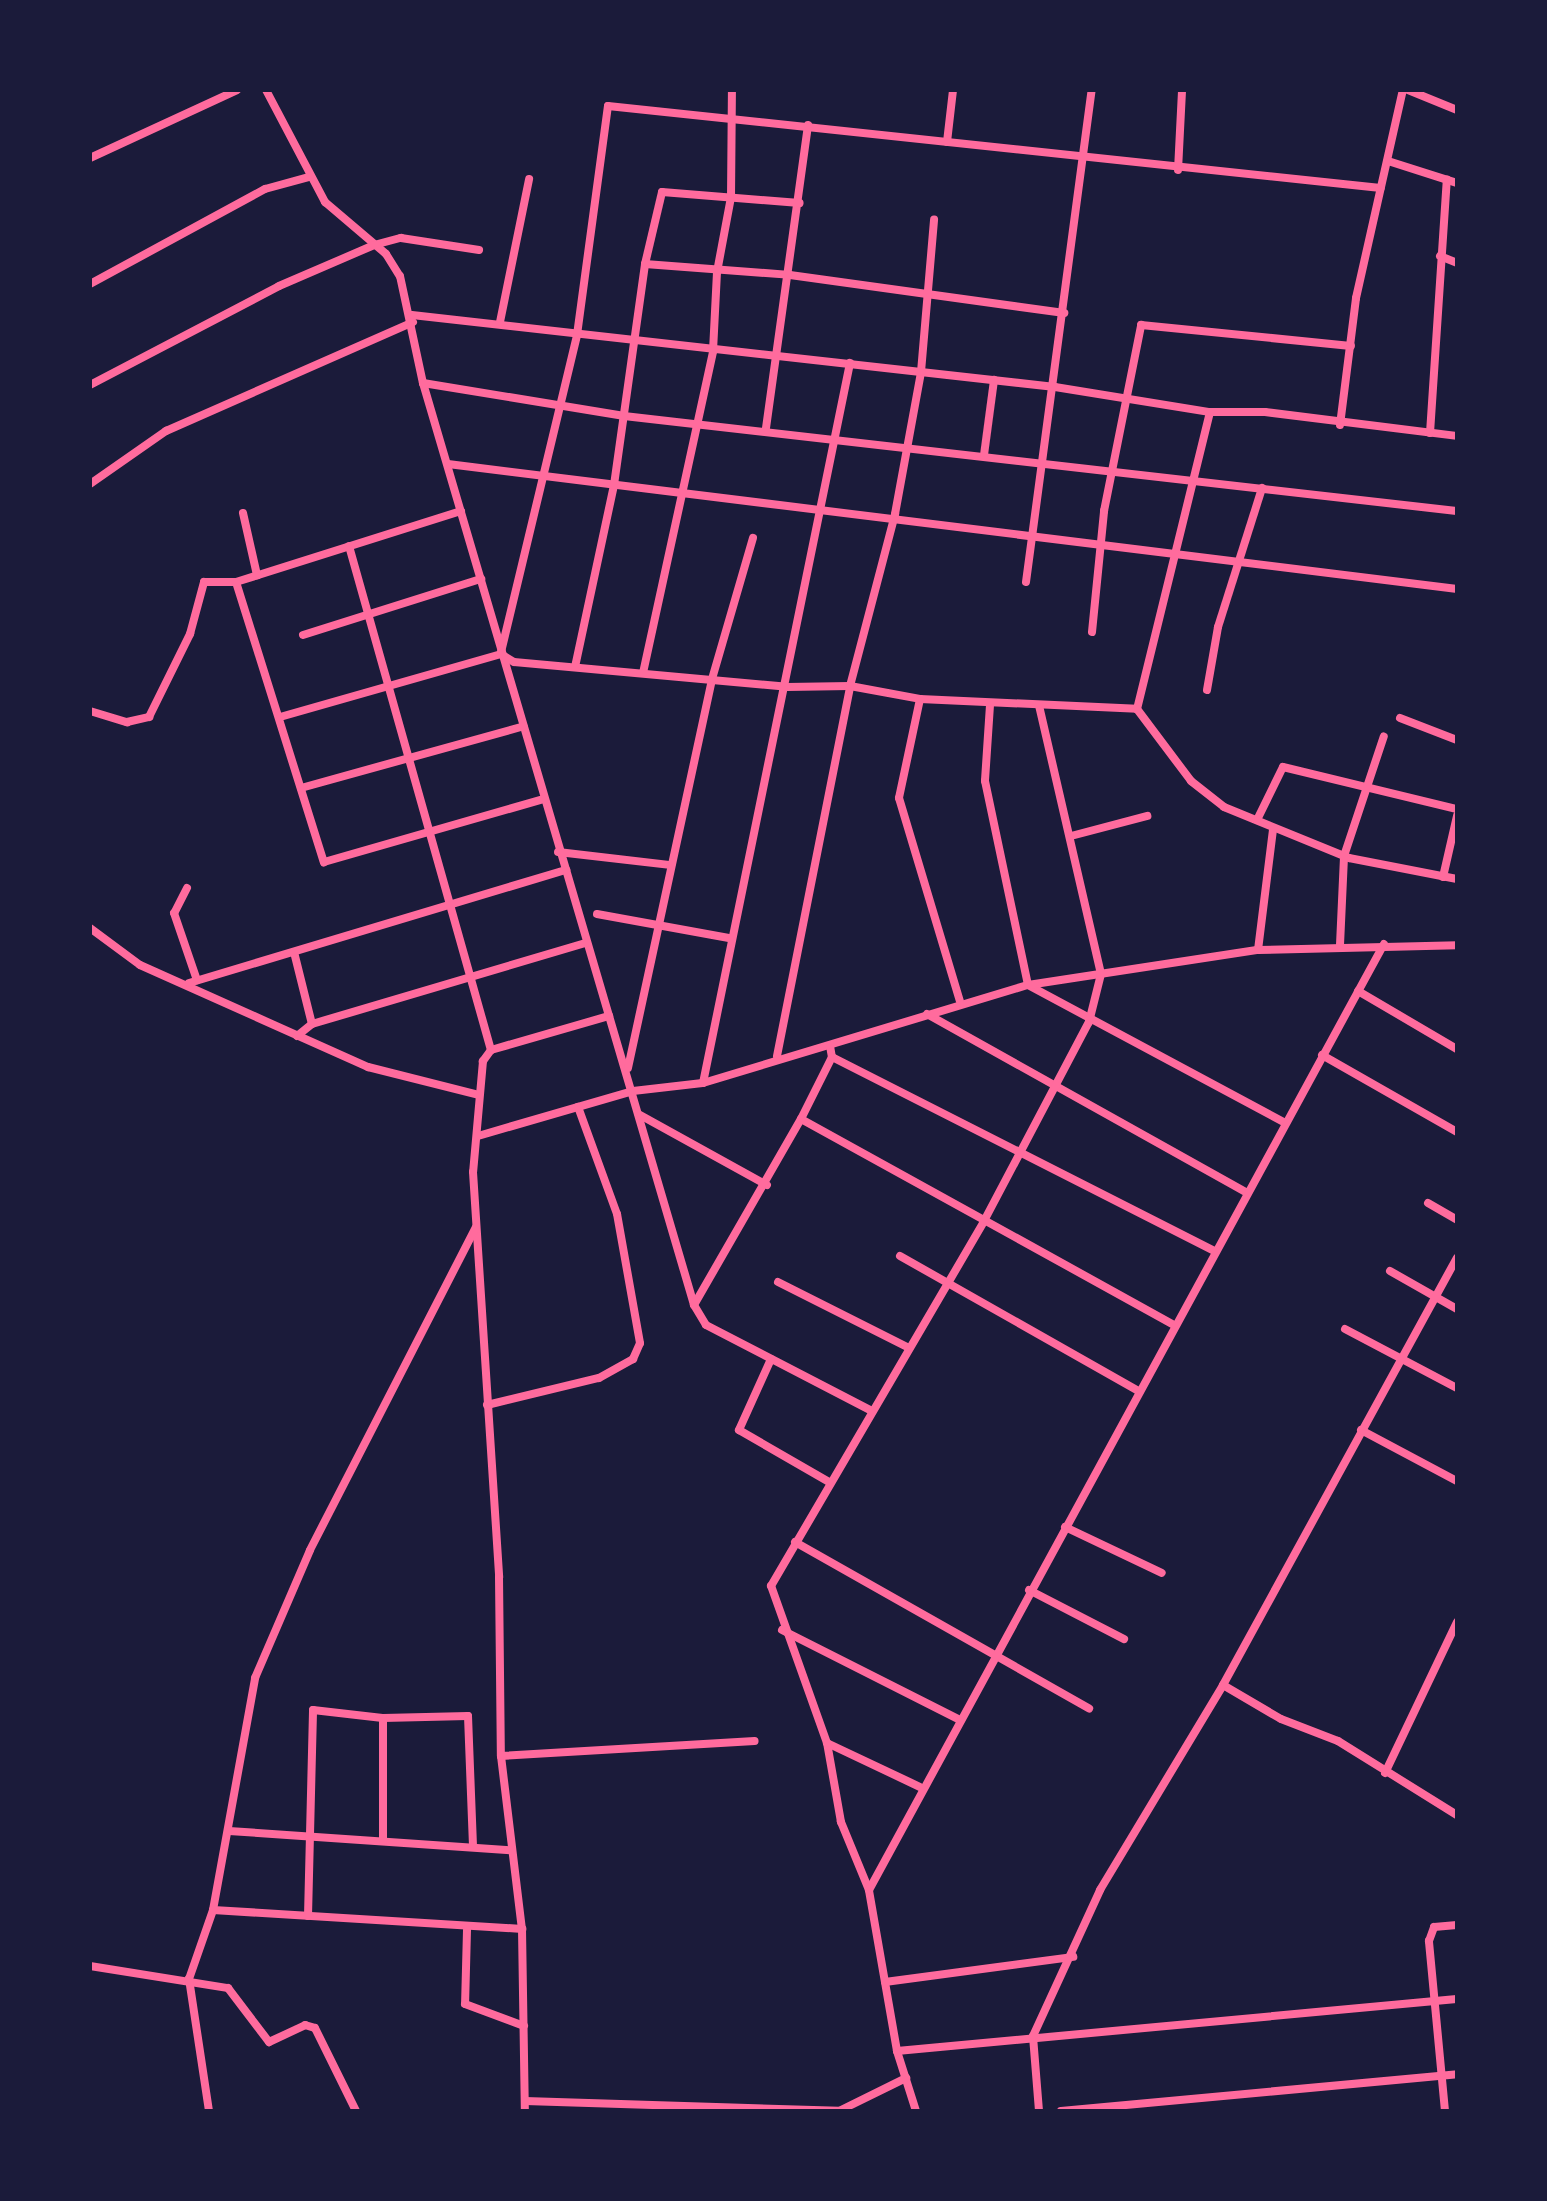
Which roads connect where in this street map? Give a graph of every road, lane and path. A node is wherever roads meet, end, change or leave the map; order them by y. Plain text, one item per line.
1 (237, 90) edge
2 (266, 90) edge
3 (732, 90) edge
4 (953, 90) edge
5 (1092, 90) edge
6 (1182, 90) edge
7 (1406, 90) edge
8 (1457, 110) edge
9 (728, 119) junction
10 (808, 126) junction
11 (947, 142) junction
12 (1082, 156) junction
13 (90, 158) edge
14 (1388, 161) junction
15 (1178, 170) junction
16 (308, 177) junction
17 (529, 179) dead end
18 (1446, 180) junction
19 (1457, 183) edge
20 (1381, 188) junction
21 (731, 197) junction
22 (800, 203) junction
23 (934, 220) dead end
24 (374, 245) junction
25 (478, 250) dead end
26 (1440, 256) junction
27 (1457, 263) edge
28 (645, 264) junction
29 (717, 272) junction
30 (790, 275) junction
31 (90, 284) edge
32 (928, 297) junction
33 (1064, 313) junction
34 (412, 318) junction
35 (500, 322) junction
36 (577, 335) junction
37 (637, 337) junction
38 (1351, 346) junction
39 (714, 351) junction
40 (780, 355) junction
41 (850, 363) junction
42 (921, 372) junction
43 (994, 380) junction
44 (423, 384) junction
45 (90, 385) edge
46 (1056, 388) junction
47 (1129, 397) junction
48 (557, 404) junction
49 (1210, 412) junction
50 (624, 416) junction
51 (697, 423) junction
52 (1340, 426) junction
53 (766, 428) junction
54 (1430, 433) junction
55 (1457, 436) edge
56 (839, 437) junction
57 (906, 446) junction
58 (984, 455) junction
59 (1043, 461) junction
60 (448, 464) junction
61 (1114, 470) junction
62 (548, 476) junction
63 (1191, 479) junction
64 (90, 484) edge
65 (614, 485) junction
66 (681, 488) junction
67 (1262, 488) junction
68 (824, 506) junction
69 (1457, 511) edge
70 (461, 512) junction
71 (243, 514) dead end
72 (895, 514) junction
73 (1031, 535) junction
74 (753, 538) dead end
75 (1100, 542) junction
76 (349, 546) junction
77 (1171, 552) junction
78 (1241, 557) junction
79 (257, 575) junction
80 (480, 579) junction
81 (236, 582) junction
82 (1026, 582) dead end
83 (1457, 588) edge
84 (370, 616) junction
85 (1092, 632) dead end
86 (303, 634) dead end
87 (500, 654) junction
88 (574, 668) junction
89 (643, 673) junction
90 (712, 678) junction
91 (850, 686) junction
92 (787, 687) junction
93 (1207, 690) dead end
94 (389, 691) junction
95 (920, 699) junction
96 (990, 704) junction
97 (1039, 704) junction
98 (1137, 709) junction
99 (90, 711) edge
100 (280, 718) junction
101 (1400, 718) dead end
102 (524, 726) junction
103 (1384, 736) dead end
104 (1457, 740) edge
105 (409, 761) junction
106 (300, 788) junction
107 (1366, 788) junction
108 (544, 799) junction
109 (1457, 812) edge
110 (1147, 816) dead end
111 (1257, 820) junction
112 (1273, 829) junction
113 (432, 833) junction
114 (1071, 836) junction
115 (558, 852) junction
116 (1344, 856) junction
117 (671, 865) junction
118 (566, 870) junction
119 (1443, 877) junction
120 (1457, 879) edge
121 (187, 888) dead end
122 (450, 906) junction
123 (597, 914) dead end
124 (658, 923) junction
125 (90, 928) edge
126 (729, 938) junction
127 (586, 943) junction
128 (1384, 944) junction
129 (1340, 946) junction
130 (1457, 946) edge
131 (1258, 950) junction
132 (294, 952) junction
133 (1102, 974) junction
134 (470, 979) junction
135 (193, 981) junction
136 (1028, 985) junction
137 (1358, 991) junction
138 (960, 1002) junction
139 (927, 1014) junction
140 (608, 1016) junction
141 (1089, 1022) junction
142 (312, 1024) junction
143 (297, 1036) junction
144 (830, 1046) junction
145 (1457, 1049) edge
146 (490, 1050) junction
147 (1322, 1055) junction
148 (776, 1056) junction
149 (832, 1057) junction
150 (628, 1072) junction
151 (703, 1083) junction
152 (1050, 1086) junction
153 (633, 1091) junction
154 (479, 1095) junction
155 (578, 1107) junction
156 (640, 1114) junction
157 (802, 1119) junction
158 (1284, 1122) junction
159 (1457, 1132) edge
160 (478, 1136) junction
161 (1018, 1154) junction
162 (767, 1184) junction
163 (1246, 1192) junction
164 (1428, 1203) dead end
165 (1457, 1220) edge
166 (984, 1221) junction
167 (478, 1224) junction
168 (1214, 1251) junction
169 (900, 1256) dead end
170 (1457, 1258) edge
171 (1390, 1270) dead end
172 (778, 1282) dead end
173 (944, 1283) junction
174 (1435, 1297) junction
175 (694, 1305) junction
176 (1457, 1309) edge
177 (1174, 1325) junction
178 (1345, 1329) dead end
179 (907, 1347) junction
180 (1402, 1358) junction
181 (771, 1359) junction
182 (1457, 1388) edge
183 (1139, 1391) junction
184 (487, 1405) junction
185 (870, 1410) junction
186 (1361, 1430) junction
187 (1457, 1481) edge
188 (828, 1482) junction
189 (1064, 1527) junction
190 (794, 1542) junction
191 (1162, 1573) dead end
192 (1030, 1590) junction
193 (1457, 1622) edge
194 (782, 1630) junction
195 (1124, 1639) dead end
196 (992, 1658) junction
197 (1223, 1685) junction
198 (1089, 1708) dead end
199 (383, 1718) junction
200 (958, 1719) junction
201 (755, 1741) dead end
202 (827, 1743) junction
203 (501, 1756) junction
204 (1386, 1773) junction
205 (920, 1787) junction
206 (1457, 1816) edge
207 (229, 1831) junction
208 (315, 1836) junction
209 (383, 1841) junction
210 (473, 1847) junction
211 (511, 1850) junction
212 (869, 1890) junction
213 (213, 1910) junction
214 (308, 1916) junction
215 (1457, 1925) edge
216 (522, 1929) junction
217 (467, 1930) junction
218 (1074, 1957) junction
219 (90, 1966) edge
220 (189, 1979) junction
221 (885, 1982) junction
222 (1457, 1999) edge
223 (1433, 2002) junction
224 (524, 2026) junction
225 (1033, 2036) junction
226 (897, 2051) junction
227 (1457, 2074) edge
228 (1441, 2075) junction
229 (906, 2078) junction
230 (525, 2106) edge
231 (617, 2107) edge
232 (713, 2109) edge
233 (208, 2111) edge
234 (356, 2111) edge
235 (839, 2111) edge
236 (916, 2111) edge
237 (1039, 2111) edge
238 (1060, 2111) edge
239 (1445, 2111) edge

1 - 13 street
2 - 16 street
3 - 9 street
4 - 11 street
5 - 12 street
6 - 15 street
7 - 8 street
7 - 14 street
9 - 10 street
9 - 21 street
9 - 36 street
10 - 11 street
10 - 22 street
11 - 12 street
12 - 15 street
12 - 33 street
14 - 18 street
14 - 20 street
15 - 20 street
16 - 24 street
16 - 31 street
17 - 35 street
18 - 19 street
18 - 26 street
20 - 38 street
21 - 22 street
21 - 28 street
21 - 29 street
22 - 30 street
23 - 32 street
24 - 25 street
24 - 34 street
24 - 45 street
26 - 27 street
26 - 54 street
28 - 29 street
28 - 37 street
29 - 30 street
29 - 39 street
30 - 32 street
30 - 40 street
32 - 33 street
32 - 42 street
33 - 46 street
34 - 35 street
34 - 44 street
34 - 64 street
35 - 36 street
36 - 37 street
36 - 48 street
37 - 39 street
37 - 50 street
38 - 47 street
38 - 52 street
39 - 40 street
39 - 51 street
40 - 41 street
40 - 53 street
41 - 42 street
41 - 56 street
42 - 43 street
42 - 57 street
43 - 46 street
43 - 58 street
44 - 48 street
44 - 60 street
46 - 47 street
46 - 59 street
47 - 49 street
47 - 61 street
48 - 50 street
48 - 62 street
49 - 52 street
49 - 63 street
50 - 51 street
50 - 65 street
51 - 53 street
51 - 66 street
52 - 54 street
53 - 56 street
54 - 55 street
56 - 57 street
56 - 68 street
57 - 58 street
57 - 72 street
58 - 59 street
59 - 61 street
59 - 73 street
60 - 62 street
60 - 70 street
61 - 63 street
61 - 75 street
62 - 65 street
62 - 87 street
63 - 67 street
63 - 77 street
65 - 66 street
65 - 88 street
66 - 68 street
66 - 89 street
67 - 69 street
67 - 78 street
68 - 72 street
68 - 92 street
70 - 76 street
70 - 80 street
71 - 79 street
72 - 73 street
72 - 91 street
73 - 75 street
73 - 82 street
74 - 90 street
75 - 77 street
75 - 85 street
76 - 79 street
76 - 84 street
77 - 78 street
77 - 98 street
78 - 83 street
78 - 93 street
79 - 81 street
80 - 84 street
80 - 87 street
81 - 99 street
81 - 100 street
84 - 86 street
84 - 94 street
87 - 88 street
87 - 94 street
87 - 102 street
88 - 89 street
89 - 90 street
90 - 92 street
90 - 117 street
91 - 92 street
91 - 95 street
91 - 148 street
92 - 126 street
94 - 100 street
94 - 105 street
95 - 96 street
95 - 138 street
96 - 97 street
96 - 136 street
97 - 98 street
97 - 114 street
98 - 111 street
100 - 106 street
101 - 104 street
102 - 105 street
102 - 108 street
103 - 107 street
105 - 106 street
105 - 113 street
106 - 113 street
107 - 109 street
107 - 111 street
107 - 116 street
108 - 113 street
108 - 115 street
109 - 119 street
110 - 114 street
111 - 112 street
112 - 116 street
112 - 131 street
113 - 122 street
114 - 133 street
115 - 117 street
115 - 118 street
116 - 119 street
116 - 129 street
117 - 124 street
118 - 122 street
118 - 127 street
119 - 120 street
121 - 135 street
122 - 132 street
122 - 134 street
123 - 124 street
124 - 126 street
124 - 150 street
125 - 135 street
126 - 151 street
127 - 134 street
127 - 140 street
128 - 129 street
128 - 130 street
128 - 137 street
129 - 131 street
131 - 133 street
132 - 135 street
132 - 142 street
133 - 136 street
133 - 141 street
134 - 142 street
134 - 146 street
135 - 143 street
136 - 138 street
136 - 141 street
137 - 145 street
137 - 147 street
138 - 139 street
139 - 144 street
139 - 152 street
140 - 146 street
140 - 150 street
141 - 152 street
141 - 158 street
142 - 143 street
143 - 154 street
144 - 148 street
144 - 149 street
146 - 154 street
147 - 158 street
147 - 159 street
148 - 151 street
149 - 157 street
149 - 161 street
150 - 153 street
151 - 153 street
152 - 161 street
152 - 163 street
153 - 155 street
153 - 156 street
154 - 160 street
155 - 160 street
155 - 184 street
156 - 162 street
156 - 175 street
157 - 162 street
157 - 166 street
158 - 163 street
160 - 167 street
161 - 166 street
161 - 168 street
162 - 175 street
163 - 168 street
164 - 165 street
166 - 173 street
166 - 177 street
167 - 184 street
167 - 207 street
168 - 177 street
169 - 173 street
170 - 174 street
171 - 174 street
172 - 179 street
173 - 179 street
173 - 183 street
174 - 176 street
174 - 180 street
175 - 181 street
177 - 183 street
178 - 180 street
179 - 185 street
180 - 182 street
180 - 186 street
181 - 185 street
181 - 188 street
183 - 189 street
184 - 203 street
185 - 188 street
186 - 187 street
186 - 197 street
188 - 190 street
189 - 191 street
189 - 192 street
190 - 194 street
190 - 196 street
192 - 195 street
192 - 196 street
193 - 204 street
194 - 200 street
194 - 202 street
196 - 198 street
196 - 200 street
197 - 204 street
197 - 218 street
199 - 208 street
199 - 209 street
199 - 210 street
200 - 205 street
201 - 203 street
202 - 205 street
202 - 212 street
203 - 211 street
204 - 206 street
205 - 212 street
207 - 208 street
207 - 213 street
208 - 209 street
208 - 214 street
209 - 210 street
210 - 211 street
211 - 216 street
212 - 221 street
213 - 214 street
213 - 220 street
214 - 217 street
215 - 223 street
216 - 217 street
216 - 224 street
217 - 224 street
218 - 221 street
218 - 225 street
219 - 220 street
220 - 233 street
220 - 234 street
221 - 226 street
222 - 223 street
223 - 225 street
223 - 228 street
224 - 230 street
225 - 226 street
225 - 237 street
226 - 229 street
227 - 228 street
228 - 238 street
228 - 239 street
229 - 235 street
229 - 236 street
230 - 231 street
231 - 232 street
232 - 235 street

